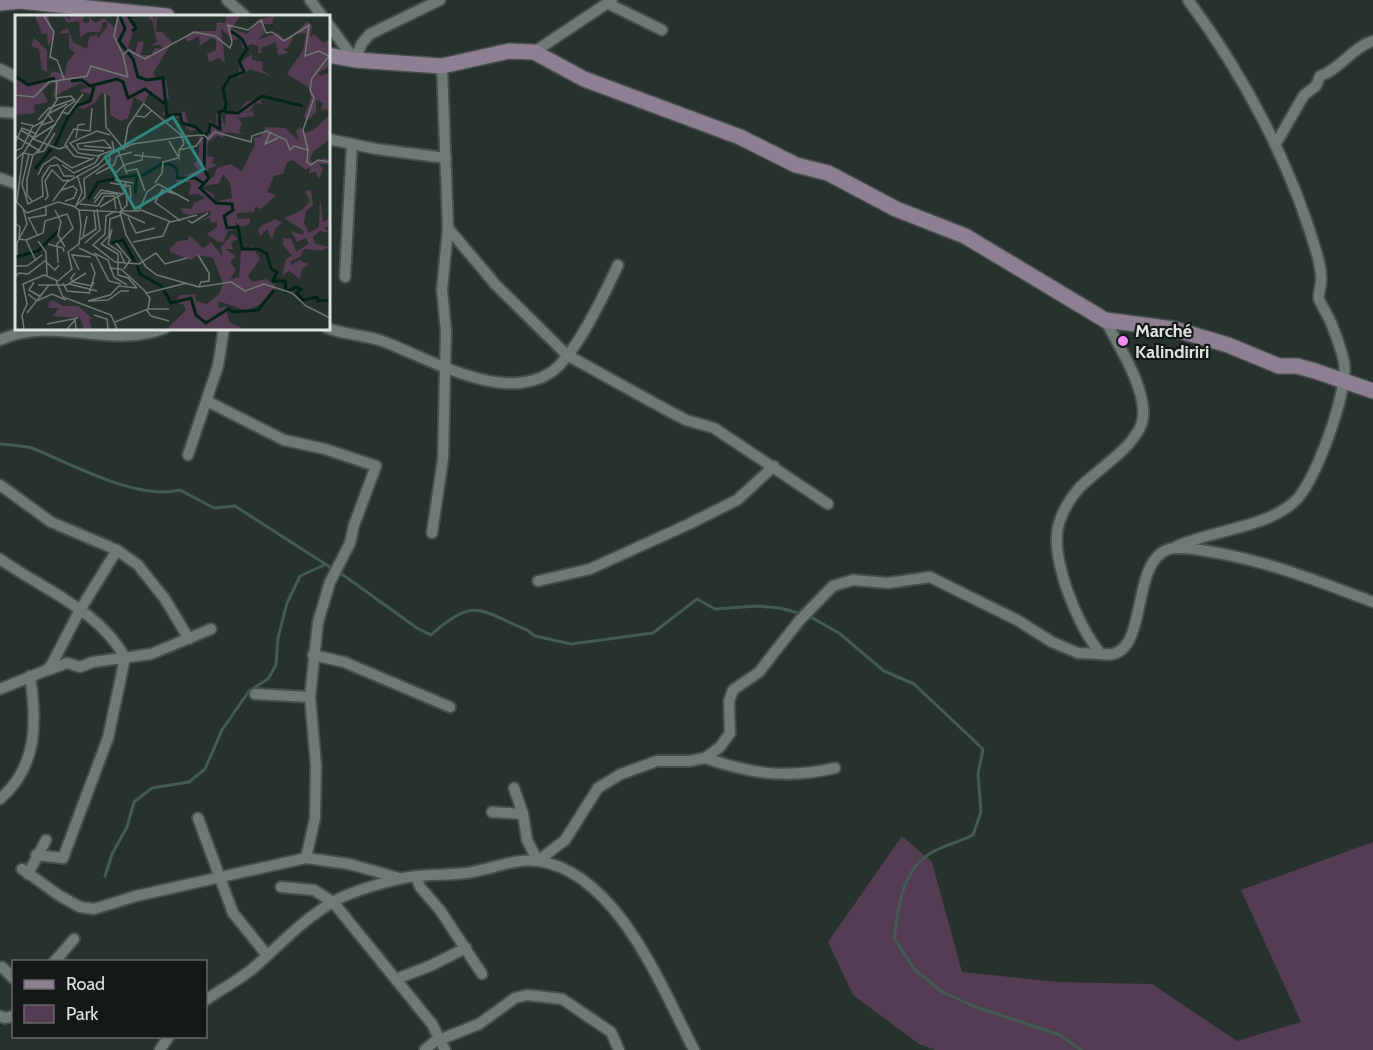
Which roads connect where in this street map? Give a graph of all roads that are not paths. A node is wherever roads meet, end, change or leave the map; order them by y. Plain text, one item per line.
1 (227, 0) edge
2 (310, 0) edge
3 (440, 0) edge
4 (1188, 0) edge
5 (610, 2) edge
6 (0, 3) edge
7 (88, 12) edge
8 (147, 15) edge
9 (244, 15) edge
10 (321, 15) edge
11 (330, 27) edge
12 (662, 30) dead end
13 (1373, 41) edge
14 (534, 52) junction
15 (330, 55) edge
16 (355, 60) junction
17 (442, 66) junction
18 (0, 69) edge
19 (15, 76) edge
20 (0, 112) edge
21 (15, 113) edge
22 (330, 139) edge
23 (352, 144) junction
24 (1275, 145) junction
25 (446, 158) junction
26 (0, 178) edge
27 (15, 184) edge
28 (448, 228) junction
29 (618, 265) dead end
30 (345, 277) dead end
31 (1106, 320) junction
32 (330, 329) edge
33 (33, 330) edge
34 (50, 330) edge
35 (160, 330) edge
36 (224, 330) edge
37 (0, 340) edge
38 (567, 355) junction
39 (444, 369) junction
40 (1345, 380) junction
41 (1373, 391) edge
42 (207, 401) junction
43 (188, 455) dead end
44 (774, 466) junction
45 (0, 485) edge
46 (828, 504) dead end
47 (432, 533) dead end
48 (1169, 549) junction
49 (117, 550) junction
50 (0, 559) edge
51 (538, 581) dead end
52 (1373, 602) edge
53 (80, 610) junction
54 (211, 629) dead end
55 (189, 639) junction
56 (1101, 654) junction
57 (313, 655) junction
58 (125, 658) junction
59 (47, 670) junction
60 (30, 676) junction
61 (0, 689) edge
62 (255, 694) dead end
63 (310, 697) junction
64 (450, 707) dead end
65 (705, 758) junction
66 (835, 768) dead end
67 (514, 788) dead end
68 (0, 799) edge
69 (492, 812) dead end
70 (523, 814) junction
71 (198, 818) dead end
72 (46, 840) dead end
73 (36, 855) junction
74 (306, 858) junction
75 (538, 861) junction
76 (416, 876) junction
77 (399, 878) junction
78 (219, 879) junction
79 (281, 887) dead end
80 (333, 902) junction
81 (74, 939) dead end
82 (466, 948) junction
83 (267, 955) junction
84 (56, 960) edge
85 (2, 967) dead end
86 (482, 974) dead end
87 (12, 976) edge
88 (396, 979) junction
89 (207, 991) edge
90 (218, 992) junction
91 (207, 999) edge
92 (439, 1039) junction
93 (425, 1050) edge
94 (445, 1050) edge
95 (619, 1050) edge
96 (694, 1050) edge

1 - 9 street
2 - 10 street
3 - 16 street
4 - 24 street
5 - 12 street
5 - 14 street
6 - 7 street
7 - 8 street
11 - 16 street
13 - 24 street
14 - 17 street
14 - 31 street
15 - 16 street
16 - 17 street
17 - 25 street
18 - 19 street
20 - 21 street
22 - 23 street
23 - 25 street
23 - 30 street
24 - 40 street
25 - 28 street
26 - 27 street
28 - 38 street
28 - 39 street
29 - 38 street
31 - 40 street
31 - 56 street
32 - 39 street
33 - 37 street
34 - 35 street
36 - 42 street
38 - 39 street
38 - 44 street
39 - 47 street
40 - 41 street
40 - 48 street
42 - 43 street
42 - 57 street
44 - 46 street
44 - 51 street
45 - 49 street
48 - 52 street
48 - 56 street
49 - 53 street
49 - 55 street
50 - 53 street
53 - 58 street
53 - 59 street
54 - 55 street
55 - 58 street
56 - 65 street
57 - 63 street
57 - 64 street
58 - 59 street
58 - 73 street
59 - 60 street
60 - 61 street
60 - 68 street
62 - 63 street
63 - 74 street
65 - 66 street
65 - 75 street
67 - 70 street
69 - 70 street
70 - 75 street
71 - 78 street
72 - 73 street
73 - 78 street
74 - 77 street
74 - 78 street
75 - 76 street
75 - 96 street
76 - 77 street
76 - 82 street
77 - 80 street
78 - 83 street
79 - 80 street
80 - 83 street
80 - 88 street
81 - 84 street
82 - 86 street
82 - 88 street
83 - 90 street
85 - 87 street
88 - 92 street
89 - 90 street
90 - 91 street
92 - 93 street
92 - 94 street
92 - 95 street

